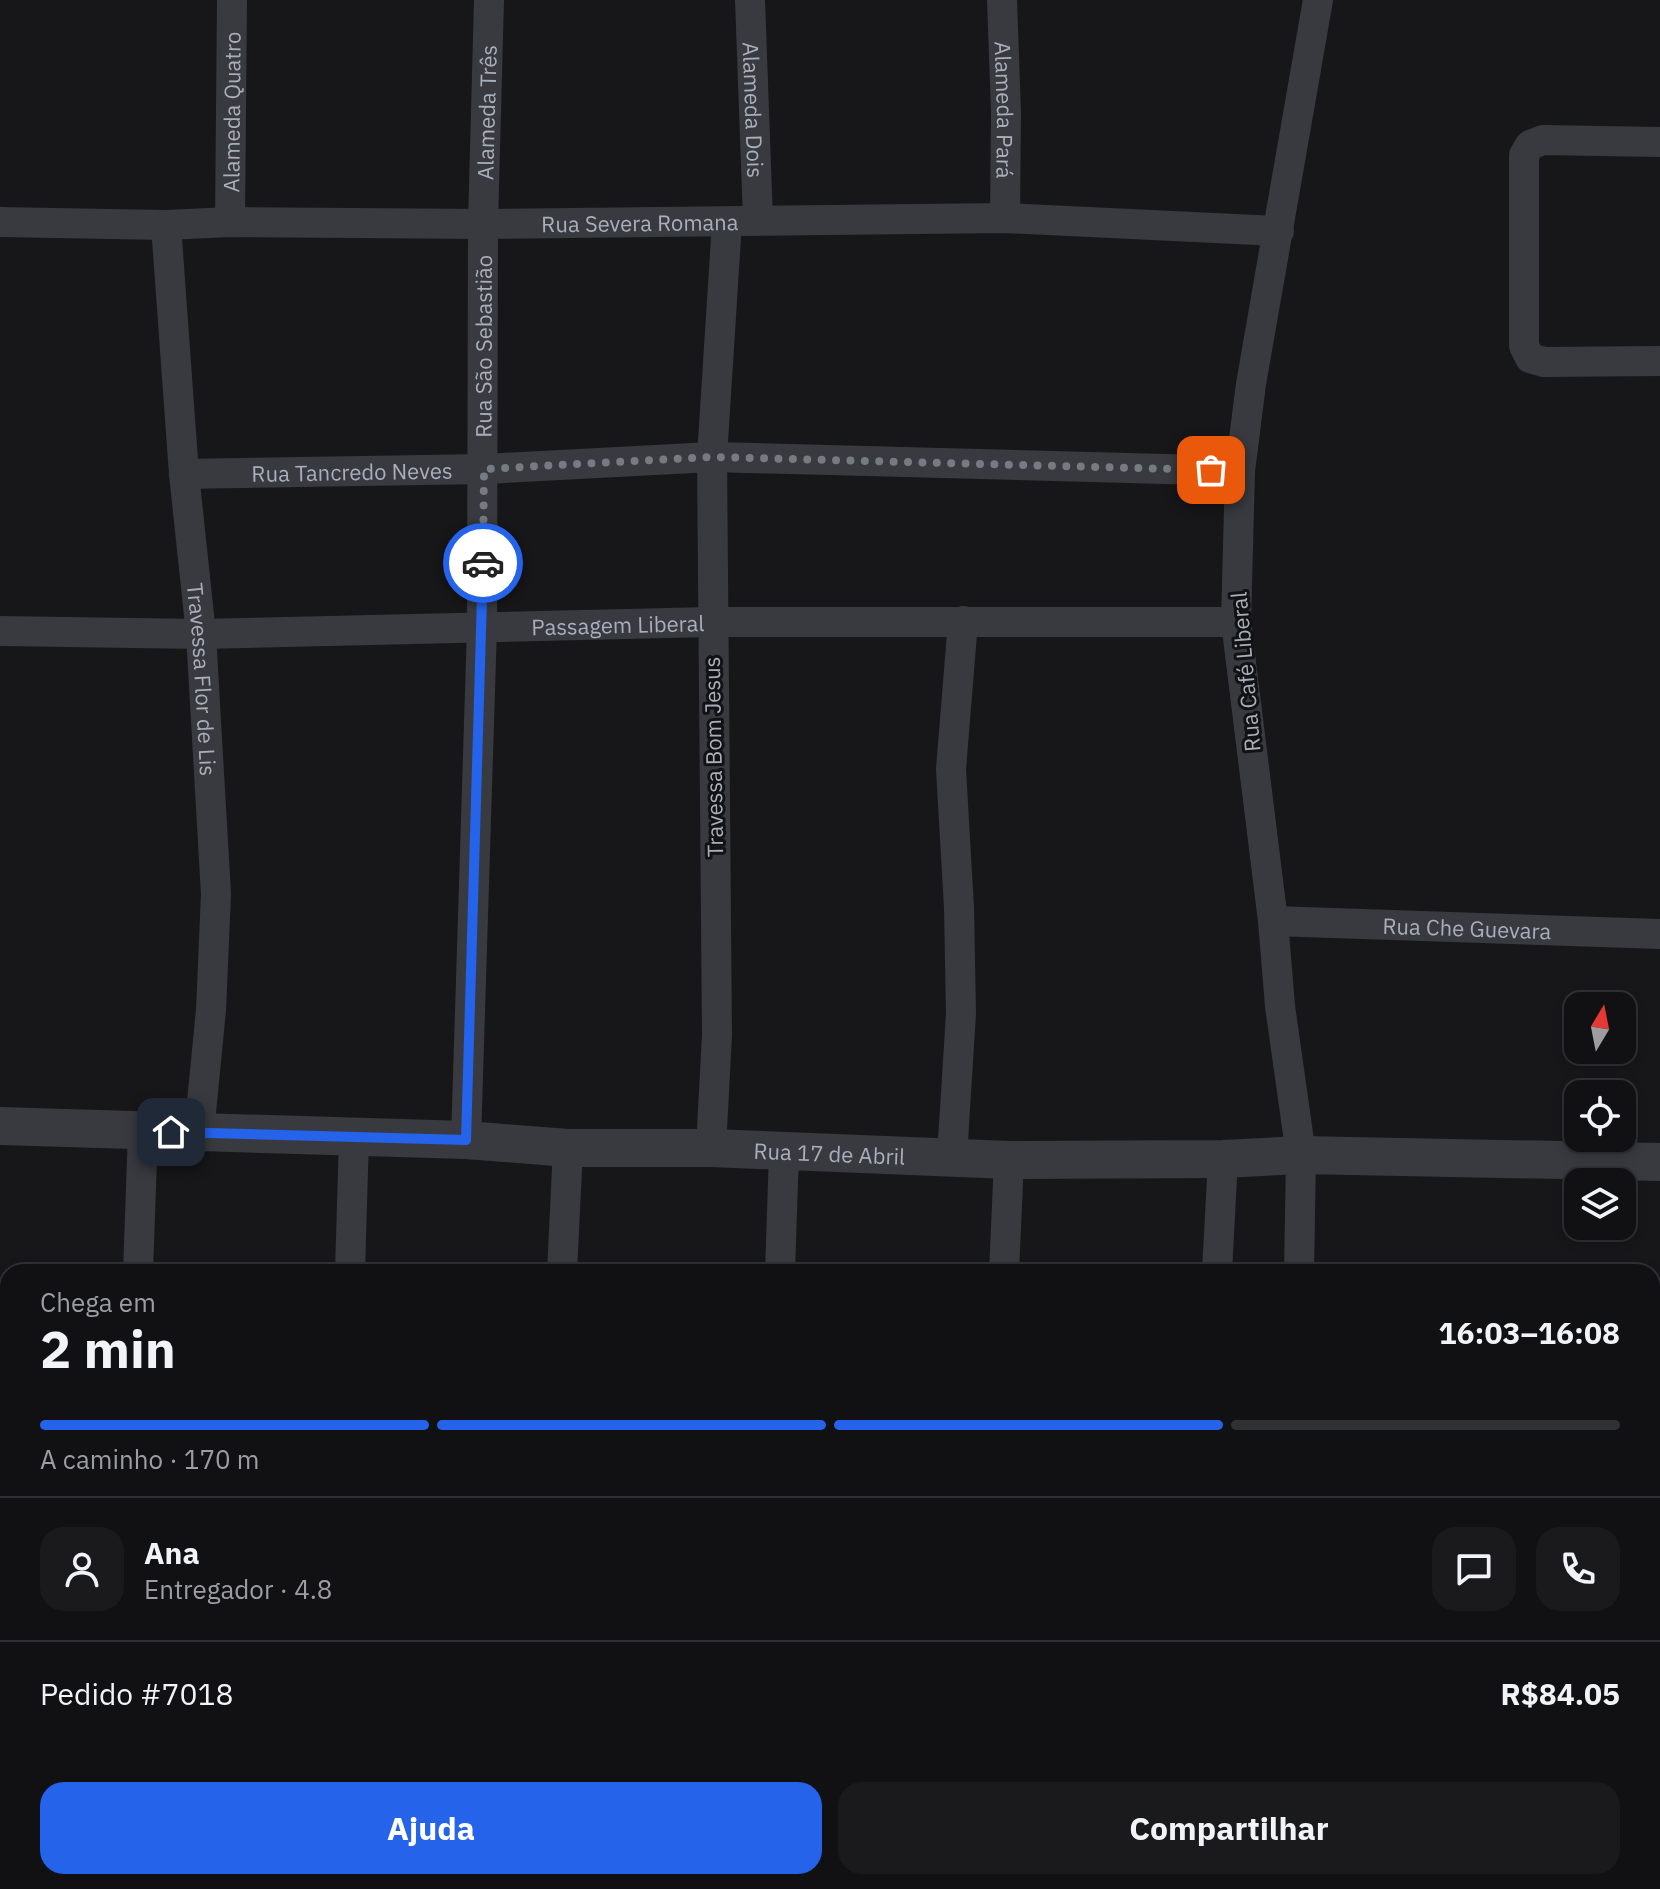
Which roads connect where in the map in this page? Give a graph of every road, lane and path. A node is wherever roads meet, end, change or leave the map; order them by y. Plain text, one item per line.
1 (232, 0) edge
2 (489, 0) edge
3 (750, 0) edge
4 (1002, 0) edge
5 (1318, 0) edge
6 (1660, 142) edge
7 (1005, 218) junction
8 (758, 220) junction
9 (0, 222) edge
10 (230, 222) junction
11 (727, 222) junction
12 (483, 224) junction
13 (166, 225) junction
14 (1279, 231) junction
15 (1660, 361) edge
16 (712, 457) junction
17 (484, 469) junction
18 (1240, 471) junction
19 (184, 474) junction
20 (963, 621) junction
21 (711, 622) junction
22 (1236, 622) junction
23 (482, 627) junction
24 (0, 631) edge
25 (201, 634) junction
26 (1273, 921) junction
27 (1660, 934) edge
28 (0, 1126) edge
29 (143, 1131) junction
30 (199, 1133) junction
31 (354, 1137) junction
32 (466, 1140) junction
33 (568, 1148) junction
34 (711, 1148) junction
35 (784, 1153) junction
36 (1301, 1155) junction
37 (952, 1157) junction
38 (1223, 1159) junction
39 (1009, 1160) junction
40 (1660, 1162) edge
41 (138, 1264) edge
42 (350, 1264) edge
43 (562, 1264) edge
44 (780, 1264) edge
45 (1004, 1264) edge
46 (1217, 1264) edge
47 (1299, 1264) edge

1 - 10 street, Alameda Quatro
2 - 12 street, Alameda Três
3 - 8 street, Alameda Dois
4 - 7 street, Alameda Pará
5 - 14 street, Rua Café Liberal
6 - 15 street
7 - 8 street, Rua Severa Romana
7 - 14 street, Rua Severa Romana
8 - 11 street, Rua Severa Romana
9 - 13 street, Rua Severa Romana
10 - 12 street, Rua Severa Romana
10 - 13 street, Rua Severa Romana
11 - 12 street, Rua Severa Romana
11 - 16 street, Travessa Bom Jesus
12 - 17 street, Rua São Sebastião
13 - 19 street, Travessa Flor de Lis
14 - 18 street, Rua Café Liberal
16 - 17 street, Rua Tancredo Neves
16 - 18 street, Rua Tancredo Neves
16 - 21 street, Travessa Bom Jesus
17 - 19 street, Rua Tancredo Neves
17 - 23 street, Rua São Sebastião
18 - 22 street, Rua Café Liberal
19 - 25 street, Travessa Flor de Lis
20 - 21 street, Passagem Liberal
20 - 22 street, Passagem Liberal
20 - 37 street
21 - 23 street, Passagem Liberal
21 - 34 street, Travessa Bom Jesus
22 - 26 street, Rua Café Liberal
23 - 25 street, Passagem Liberal
23 - 32 street, Rua São Sebastião
24 - 25 street, Passagem Liberal
25 - 30 street, Travessa Flor de Lis
26 - 27 street, Rua Che Guevara
26 - 36 street, Rua Café Liberal
28 - 29 street, Rua 17 de Abril
29 - 30 street, Rua 17 de Abril
29 - 41 street
30 - 31 street, Rua 17 de Abril
31 - 32 street, Rua 17 de Abril
31 - 42 street
32 - 33 street, Rua 17 de Abril
33 - 34 street, Rua 17 de Abril
33 - 43 street
34 - 35 street, Rua 17 de Abril
35 - 37 street, Rua 17 de Abril
35 - 44 street
36 - 38 street, Rua 17 de Abril
36 - 40 street, Rua 17 de Abril
36 - 47 street, Rua Café Liberal
37 - 39 street, Rua 17 de Abril
38 - 39 street, Rua 17 de Abril
38 - 46 street
39 - 45 street

